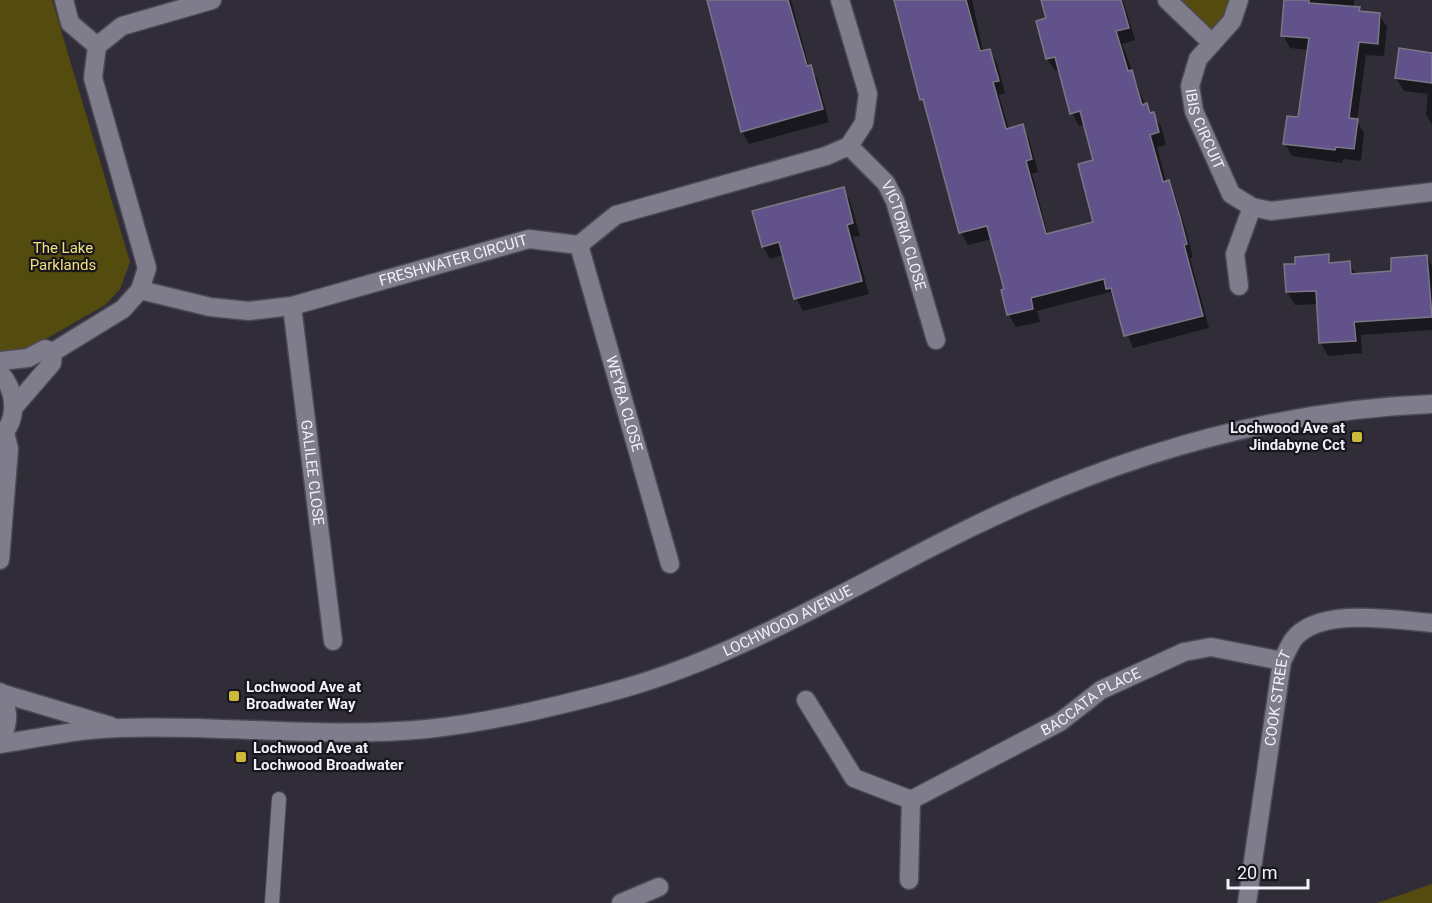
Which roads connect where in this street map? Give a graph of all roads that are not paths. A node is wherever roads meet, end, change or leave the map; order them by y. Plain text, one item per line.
1 (64, 0) edge
2 (212, 0) edge
3 (840, 0) edge
4 (1167, 0) edge
5 (1239, 0) edge
6 (1212, 43) junction
7 (97, 46) junction
8 (849, 146) junction
9 (1432, 192) edge
10 (1252, 207) junction
11 (579, 245) junction
12 (1239, 286) dead end
13 (140, 290) junction
14 (292, 306) junction
15 (936, 340) dead end
16 (53, 352) junction
17 (0, 361) edge
18 (0, 373) edge
19 (1432, 404) edge
20 (14, 406) junction
21 (2, 435) edge
22 (0, 560) edge
23 (670, 564) dead end
24 (1432, 623) edge
25 (333, 641) dead end
26 (1282, 660) junction
27 (0, 693) edge
28 (806, 700) dead end
29 (118, 728) junction
30 (0, 738) edge
31 (0, 744) edge
32 (279, 799) dead end
33 (911, 800) junction
34 (909, 880) dead end
35 (659, 887) dead end
36 (272, 903) edge
37 (621, 903) edge
38 (1247, 903) edge

1 - 7 street
2 - 7 street
3 - 8 street
4 - 6 street
5 - 6 street, IBIS CIRCUIT
6 - 10 street, IBIS CIRCUIT
7 - 13 street
8 - 11 street
8 - 15 street, VICTORIA CLOSE
9 - 10 street
10 - 12 street
11 - 14 street, FRESHWATER CIRCUIT
11 - 23 street, WEYBA CLOSE
13 - 14 street, FRESHWATER CIRCUIT
13 - 16 street
14 - 25 street, GALILEE CLOSE
16 - 17 street
16 - 20 street
18 - 20 street
19 - 29 street, LOCHWOOD AVENUE
20 - 21 street
21 - 22 street
24 - 26 street, COOK STREET
26 - 33 street, BACCATA PLACE
26 - 38 street, COOK STREET
27 - 29 street, LOCHWOOD AVENUE
27 - 30 street, LOCHWOOD AVENUE
28 - 33 street
29 - 31 street, LOCHWOOD AVENUE
32 - 36 lane
33 - 34 street
35 - 37 street

